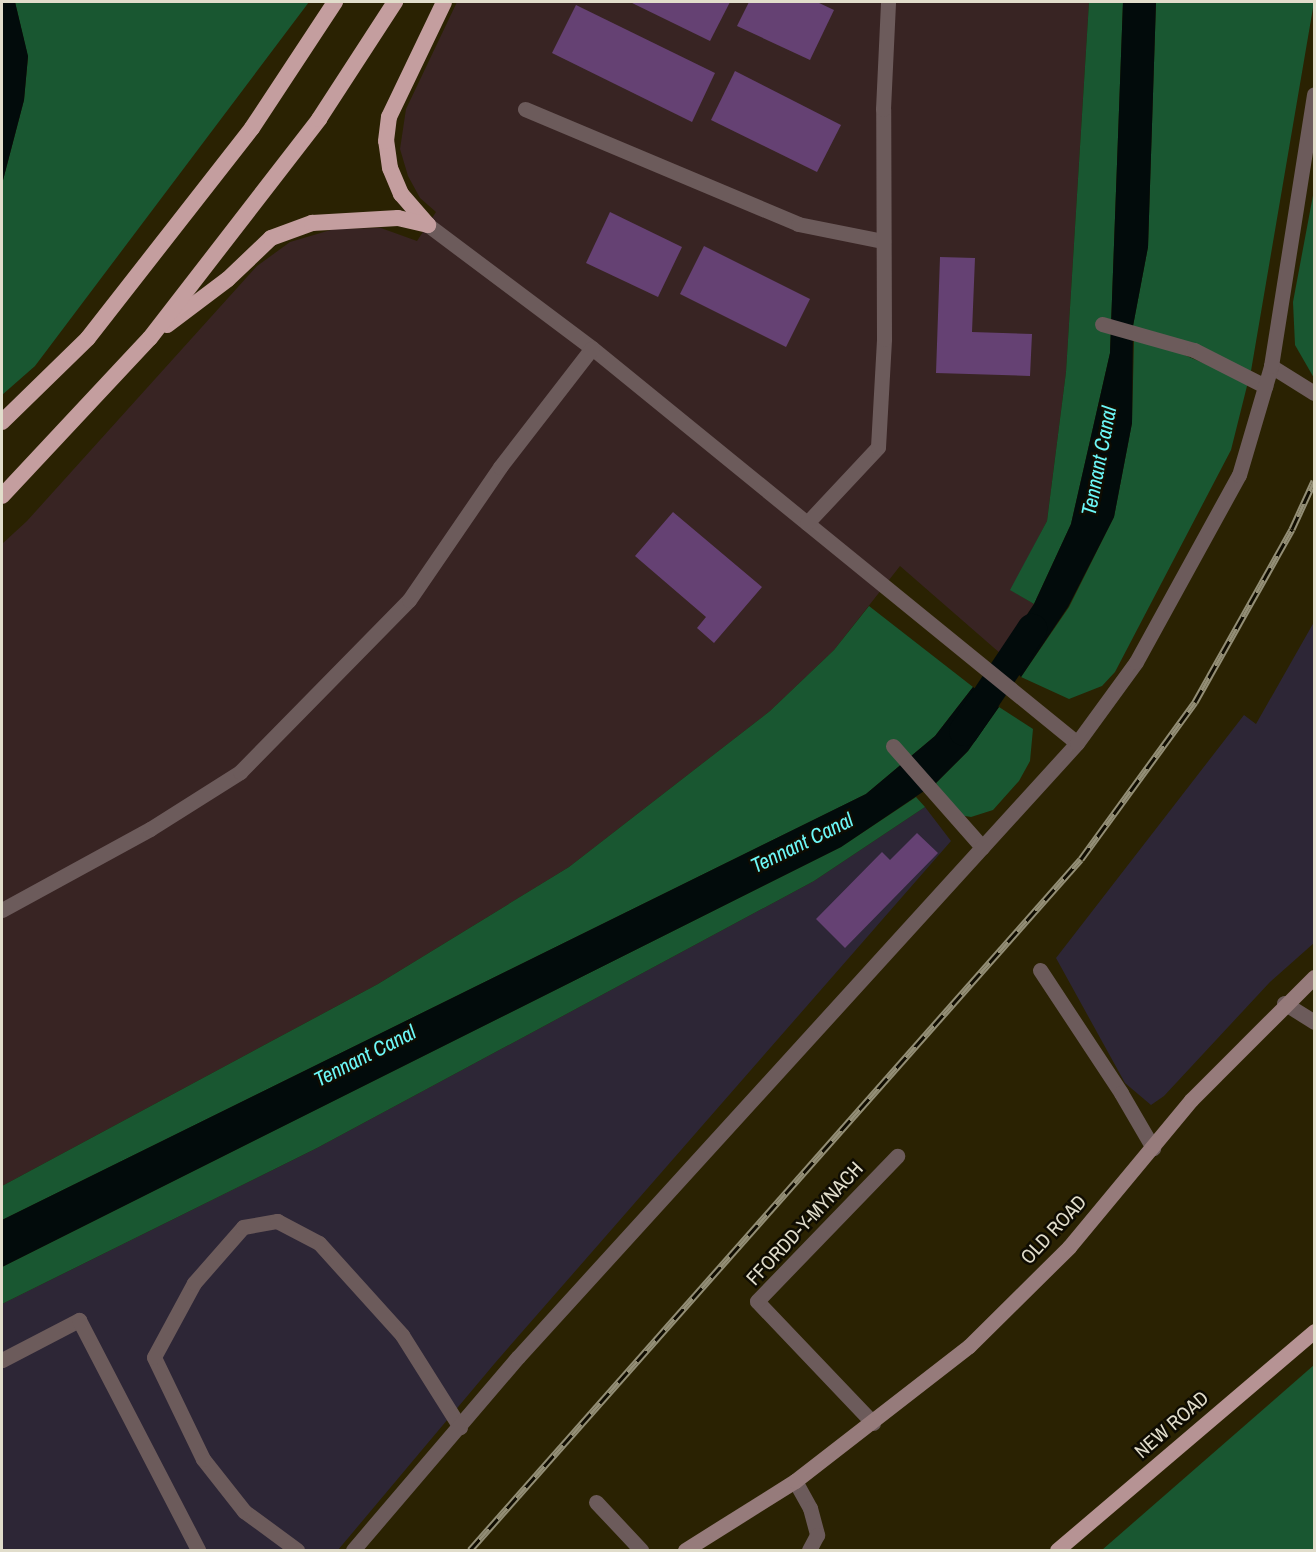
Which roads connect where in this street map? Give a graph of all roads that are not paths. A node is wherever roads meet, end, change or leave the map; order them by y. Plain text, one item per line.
1 (335, 2) edge
2 (395, 2) edge
3 (444, 2) edge
4 (888, 2) edge
5 (1314, 94) edge
6 (525, 110) dead end
7 (428, 225) junction
8 (883, 241) junction
9 (1102, 324) dead end
10 (150, 338) junction
11 (592, 348) junction
12 (1270, 366) junction
13 (1265, 386) junction
14 (1314, 393) edge
15 (2, 422) edge
16 (2, 496) edge
17 (807, 523) junction
18 (1077, 743) junction
19 (893, 746) dead end
20 (982, 847) junction
21 (2, 910) edge
22 (1040, 970) dead end
23 (1314, 977) edge
24 (1284, 1003) junction
25 (1314, 1022) edge
26 (1153, 1148) junction
27 (897, 1156) dead end
28 (1314, 1331) edge
29 (2, 1360) edge
30 (873, 1423) junction
31 (460, 1426) junction
32 (795, 1481) junction
33 (596, 1502) dead end
34 (198, 1551) edge
35 (297, 1551) edge
36 (353, 1551) edge
37 (641, 1551) edge
38 (685, 1551) edge
39 (809, 1551) edge
40 (1057, 1551) edge

1 - 15 highway
2 - 10 highway
3 - 7 highway
4 - 8 street
5 - 12 street
6 - 8 street
7 - 10 highway
7 - 11 street
8 - 17 street
9 - 13 street
10 - 16 highway
11 - 17 street
11 - 21 street
12 - 13 street
12 - 14 street
13 - 18 street
17 - 18 street
18 - 20 street
19 - 20 street
20 - 31 street
22 - 26 street
23 - 24 main road, OLD ROAD
24 - 25 street
24 - 26 main road, OLD ROAD
26 - 30 main road, OLD ROAD
27 - 30 street, FFORDD-Y-MYNACH
28 - 40 main road, NEW ROAD
29 - 34 street
30 - 32 main road, OLD ROAD
31 - 35 street
31 - 36 street
32 - 38 main road, OLD ROAD
32 - 39 street
33 - 37 street

